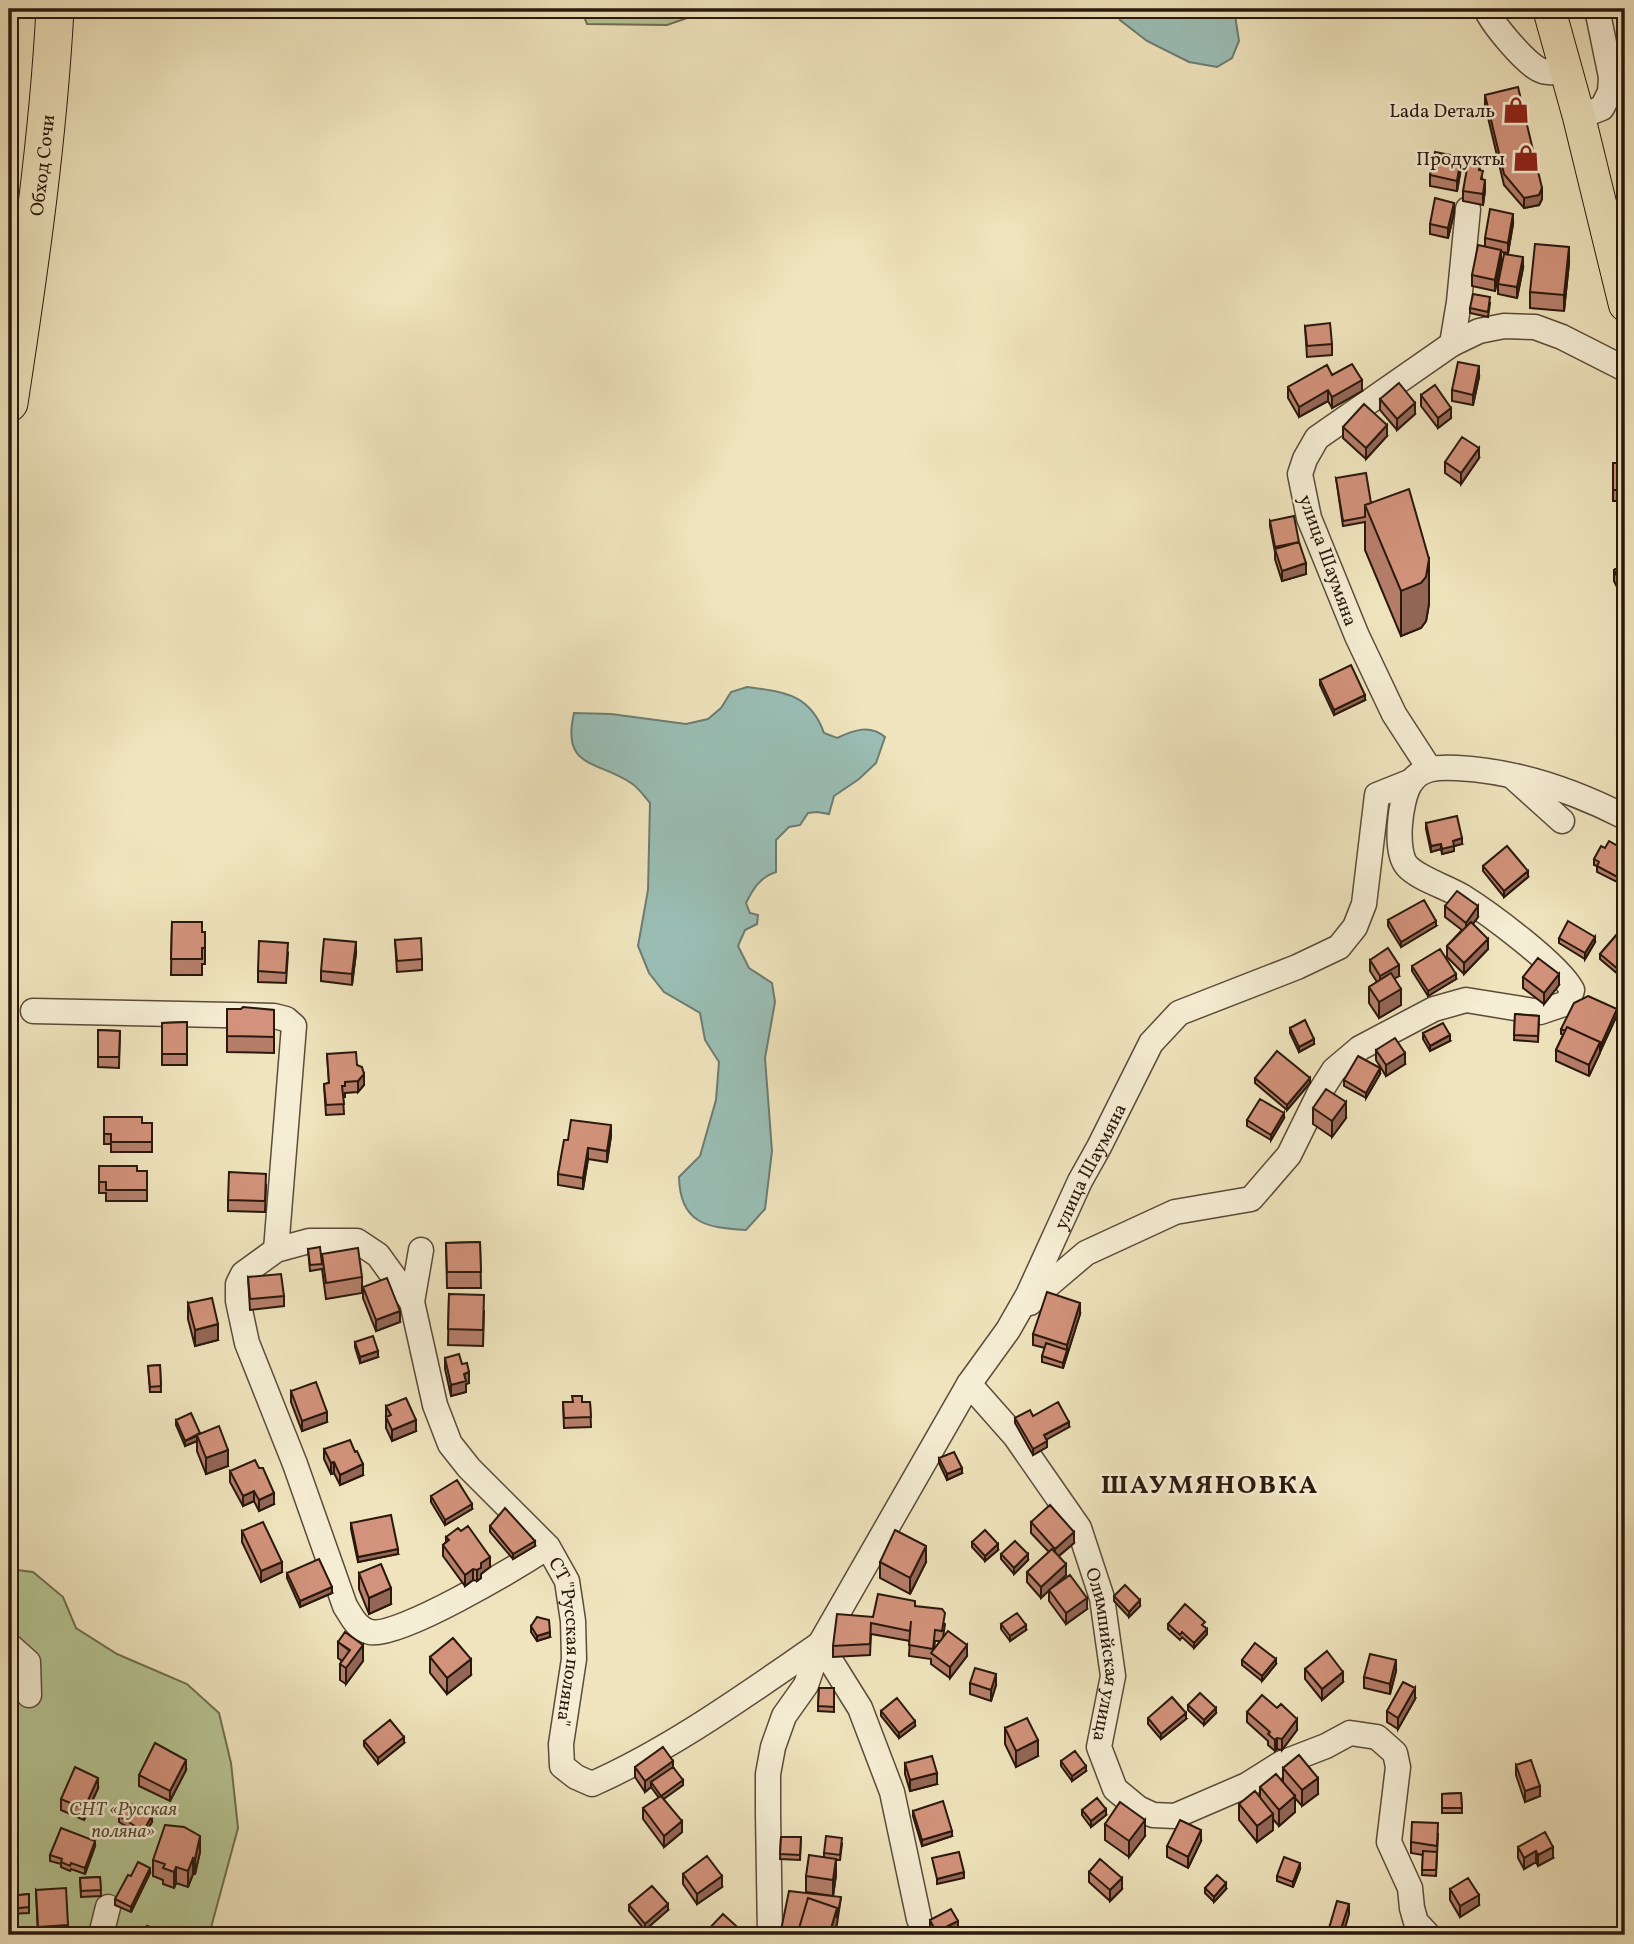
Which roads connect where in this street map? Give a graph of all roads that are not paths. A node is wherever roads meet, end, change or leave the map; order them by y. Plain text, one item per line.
1 (55, 9) edge
2 (1486, 9) edge
3 (1549, 9) edge
4 (1597, 9) edge
5 (1566, 72) junction
6 (1579, 117) junction
7 (1468, 209) dead end
8 (1625, 305) edge
9 (1452, 344) junction
10 (1625, 369) edge
11 (9, 403) edge
12 (1508, 773) junction
13 (1420, 775) junction
14 (1625, 817) edge
15 (1562, 821) dead end
16 (33, 1011) dead end
17 (276, 1250) junction
18 (421, 1250) dead end
19 (412, 1303) junction
20 (1008, 1330) junction
21 (969, 1384) junction
22 (548, 1547) junction
23 (9, 1644) edge
24 (820, 1644) junction
25 (29, 1695) dead end
26 (108, 1907) dead end
27 (919, 1919) dead end
28 (101, 1935) edge
29 (769, 1935) edge
30 (1428, 1935) edge

1 - 11 highway, Обход Сочи
2 - 5 street
3 - 5 main road
4 - 6 street
5 - 6 main road
6 - 8 main road
7 - 9 street
9 - 10 street, улица Шаумяна
9 - 13 street, улица Шаумяна
12 - 13 street
12 - 14 street
12 - 15 street
13 - 20 street, улица Шаумяна
13 - 20 street
16 - 17 street
17 - 19 street
17 - 22 street
18 - 19 street
19 - 22 street, СТ "Русская поляна"
20 - 21 street, улица Шаумяна
21 - 24 street, улица Шаумяна
21 - 30 street, Олимпийская улица
22 - 24 street, СТ "Русская поляна"
23 - 25 street
24 - 27 street
24 - 29 street
26 - 28 street

